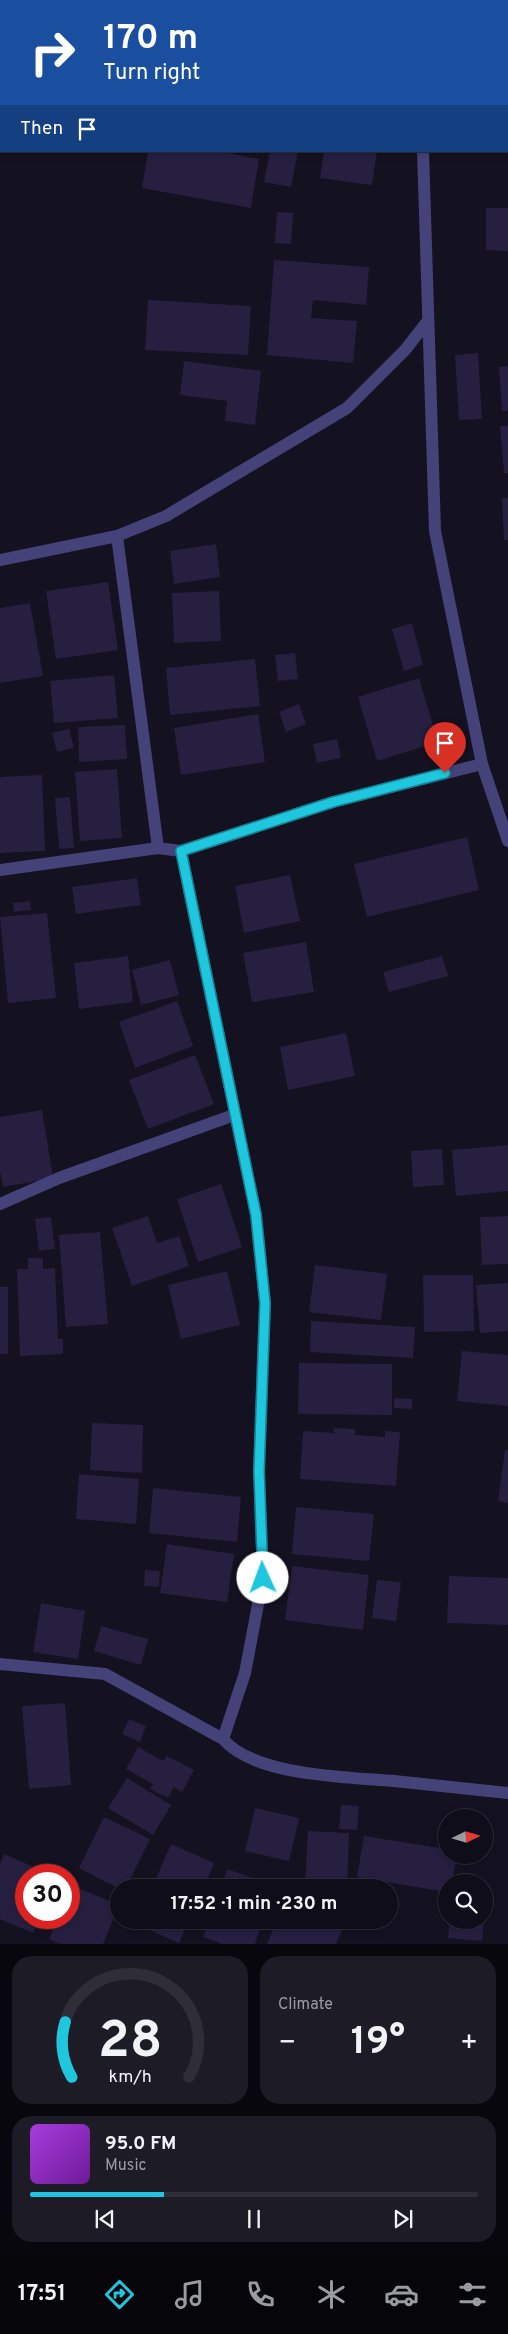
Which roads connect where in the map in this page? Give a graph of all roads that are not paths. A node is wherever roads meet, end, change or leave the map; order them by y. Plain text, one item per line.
1 (423, 152) edge
2 (427, 322) junction
3 (117, 536) junction
4 (0, 560) edge
5 (482, 764) junction
6 (508, 841) edge
7 (158, 848) junction
8 (181, 851) junction
9 (0, 870) edge
10 (234, 1115) junction
11 (0, 1204) edge
12 (0, 1664) edge
13 (223, 1738) junction
14 (508, 1793) edge

1 - 2 street
2 - 3 street
2 - 5 street
3 - 4 street
3 - 7 street
5 - 6 street
5 - 8 street
7 - 8 street
7 - 9 street
8 - 10 street
10 - 11 street
10 - 13 street
12 - 13 street
13 - 14 street

